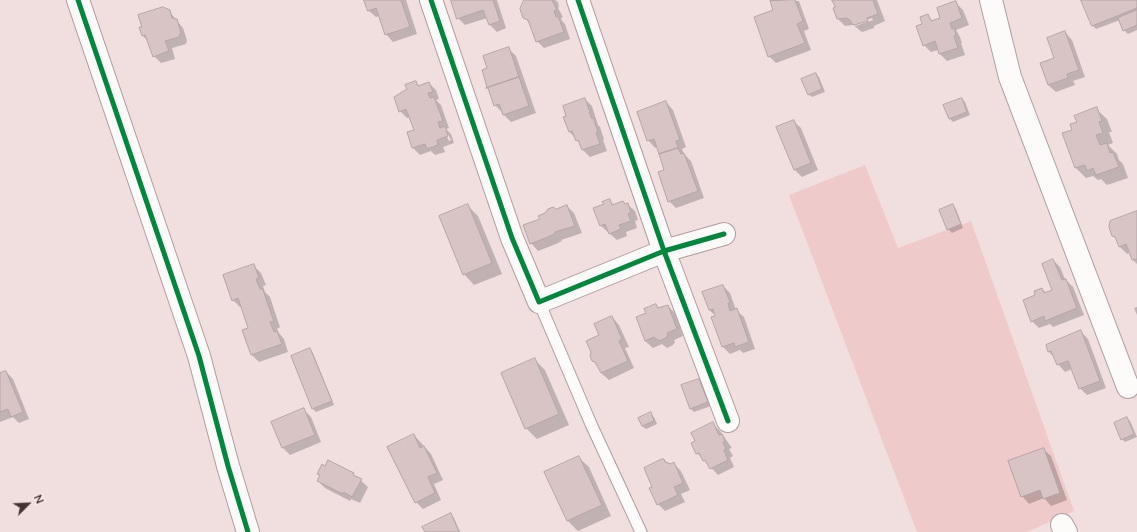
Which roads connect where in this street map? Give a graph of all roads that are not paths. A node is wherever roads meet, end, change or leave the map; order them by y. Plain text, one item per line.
1 (78, 0) edge
2 (430, 0) edge
3 (578, 0) edge
4 (991, 0) edge
5 (724, 234) dead end
6 (664, 251) junction
7 (539, 302) junction
8 (1128, 387) dead end
9 (728, 421) dead end
10 (248, 532) edge
11 (641, 532) edge

1 - 10 street
2 - 7 street
3 - 6 street
4 - 8 street
5 - 6 street
6 - 7 street
6 - 9 street
7 - 11 lane

